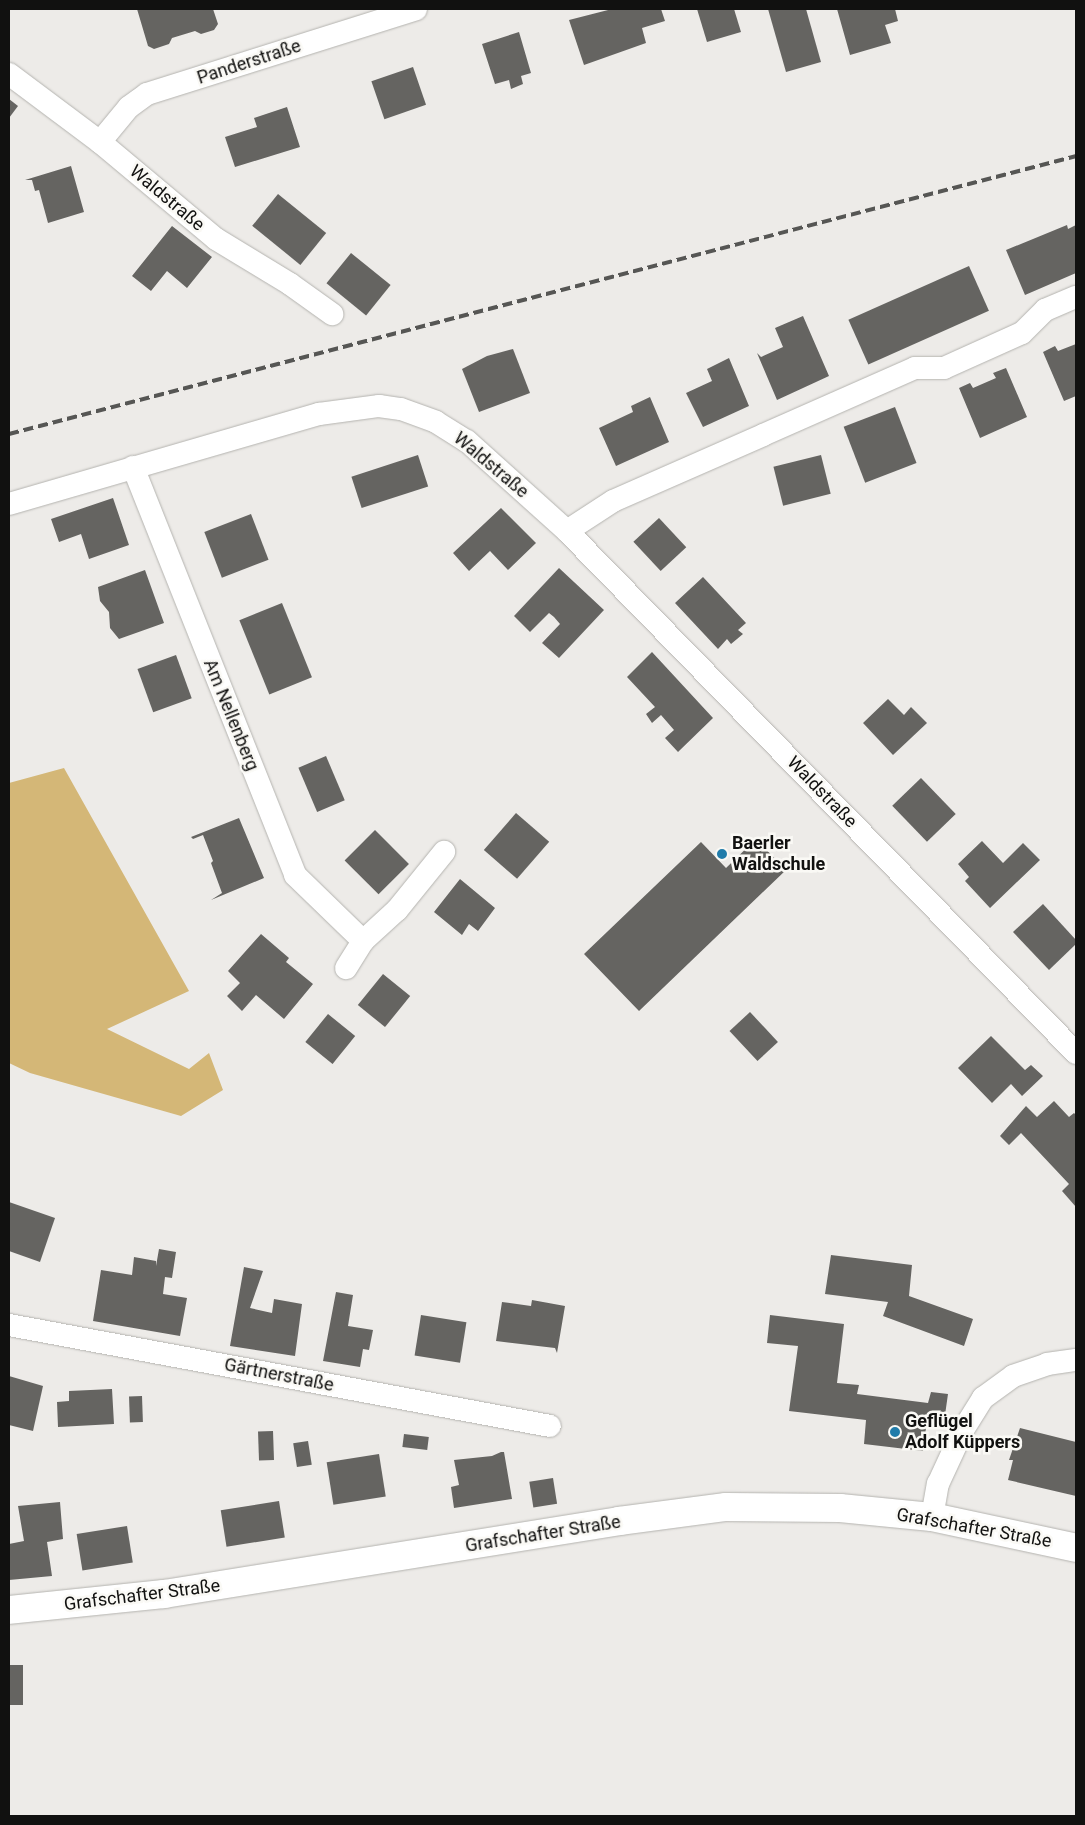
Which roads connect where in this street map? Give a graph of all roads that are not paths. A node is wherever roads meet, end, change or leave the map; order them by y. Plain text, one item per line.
1 (416, 9) edge
2 (9, 74) edge
3 (100, 142) junction
4 (1076, 296) edge
5 (332, 314) dead end
6 (132, 467) junction
7 (9, 504) edge
8 (568, 531) junction
9 (444, 852) dead end
10 (363, 941) junction
11 (346, 968) dead end
12 (1076, 1053) edge
13 (9, 1325) edge
14 (1076, 1360) edge
15 (550, 1426) dead end
16 (932, 1517) junction
17 (1076, 1548) edge
18 (9, 1610) edge

1 - 3 street, Panderstraße
2 - 3 street, Waldstraße
3 - 5 street, Waldstraße
4 - 8 street
6 - 7 street
6 - 8 street, Waldstraße
6 - 10 street, Am Nellenberg
8 - 12 street, Waldstraße
9 - 10 street
10 - 11 street
13 - 15 street, Gärtnerstraße
14 - 16 street
16 - 17 main road, Grafschafter Straße
16 - 18 main road, Grafschafter Straße

